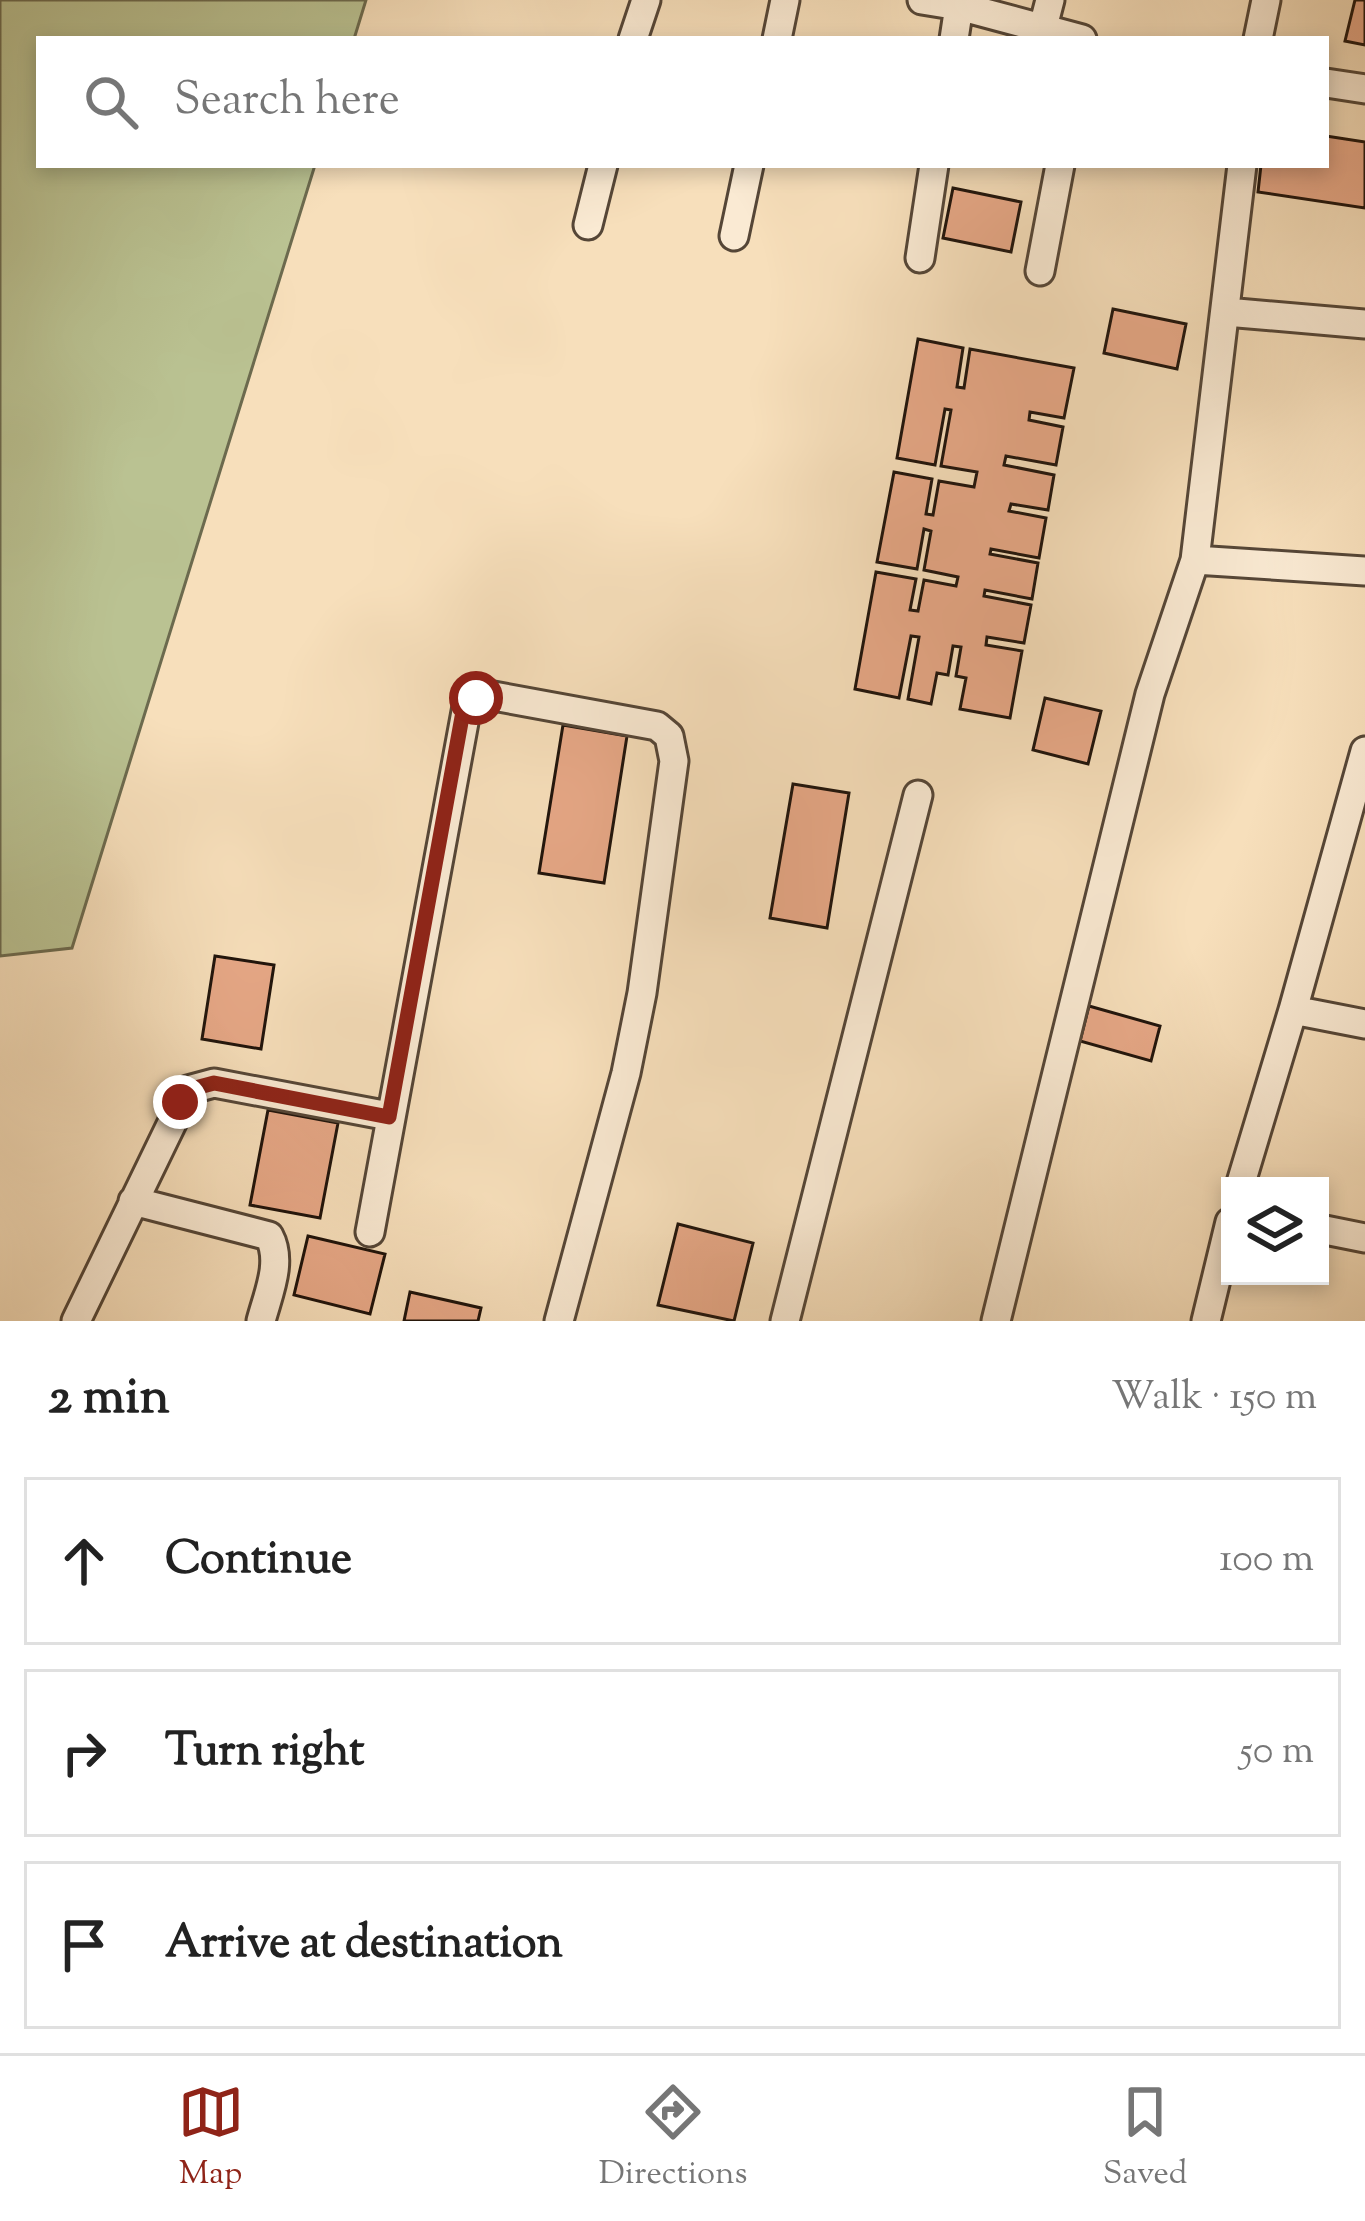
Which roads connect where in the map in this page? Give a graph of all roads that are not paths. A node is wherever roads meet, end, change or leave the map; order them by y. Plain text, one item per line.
1 (646, 0) edge
2 (785, 0) edge
3 (922, 0) edge
4 (1050, 0) edge
5 (1267, 0) edge
6 (959, 6) junction
7 (1042, 31) junction
8 (634, 36) edge
9 (778, 36) edge
10 (954, 36) edge
11 (1067, 36) edge
12 (1259, 36) edge
13 (1329, 83) edge
14 (1365, 89) edge
15 (602, 168) edge
16 (748, 168) edge
17 (934, 168) edge
18 (1059, 168) edge
19 (1242, 168) edge
20 (588, 225) dead end
21 (734, 236) dead end
22 (920, 258) dead end
23 (1040, 271) dead end
24 (1226, 312) junction
25 (1365, 324) edge
26 (1195, 560) junction
27 (1365, 571) edge
28 (1365, 756) edge
29 (918, 795) dead end
30 (1293, 1010) junction
31 (1365, 1024) edge
32 (389, 1117) junction
33 (1243, 1177) edge
34 (133, 1201) junction
35 (1329, 1231) edge
36 (370, 1232) dead end
37 (1365, 1238) edge
38 (1221, 1259) edge
39 (76, 1321) edge
40 (261, 1321) edge
41 (559, 1321) edge
42 (785, 1321) edge
43 (996, 1321) edge
44 (1206, 1321) edge

1 - 8 street
2 - 9 street
3 - 6 street
4 - 7 street
5 - 12 street
6 - 7 street
6 - 10 street
7 - 11 street
13 - 14 street
15 - 20 street
16 - 21 street
17 - 22 street
18 - 23 street
19 - 24 street
24 - 25 street
24 - 26 street
26 - 27 street
26 - 43 street
28 - 30 street
29 - 42 street
30 - 31 street
30 - 33 street
32 - 34 street
32 - 36 street
32 - 41 street
34 - 39 street
34 - 40 street
35 - 37 street
38 - 44 street

